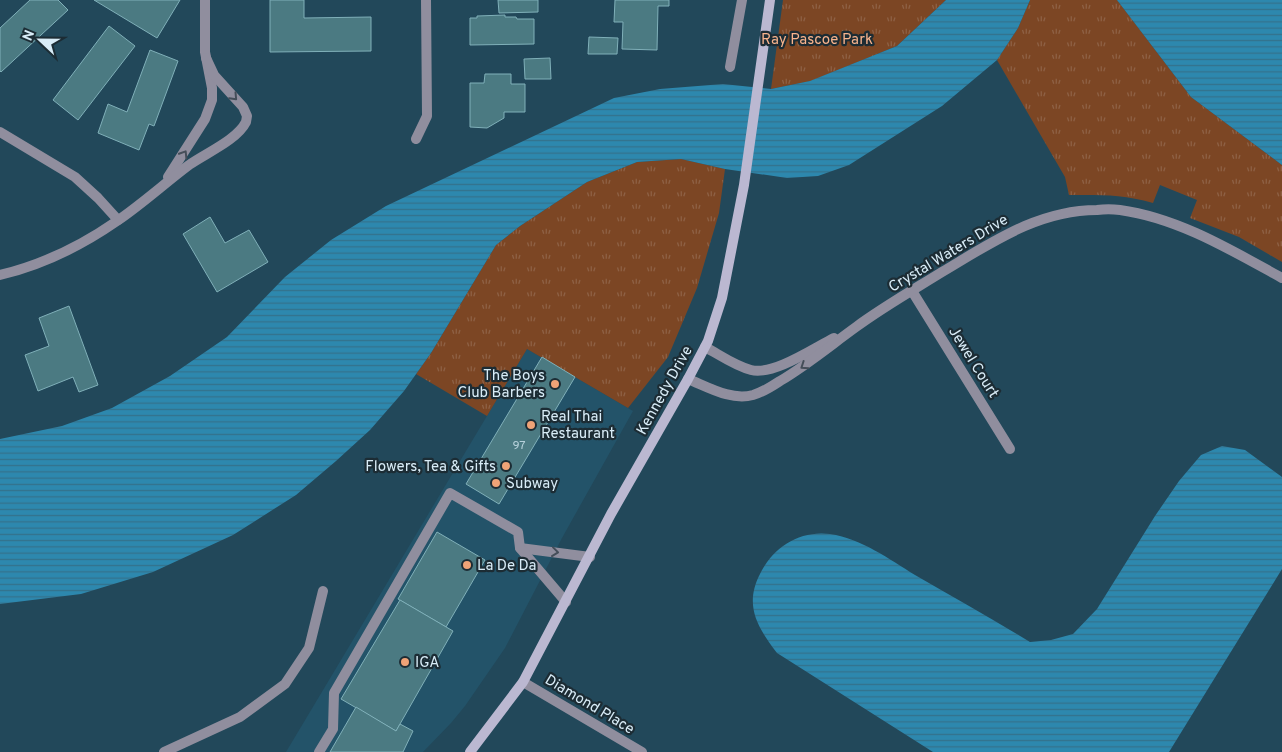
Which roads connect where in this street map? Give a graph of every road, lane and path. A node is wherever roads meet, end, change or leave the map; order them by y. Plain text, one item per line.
1 (205, 0) edge
2 (426, 0) edge
3 (742, 0) edge
4 (770, 0) edge
5 (206, 58) junction
6 (730, 68) dead end
7 (0, 132) edge
8 (416, 139) dead end
9 (153, 192) junction
10 (118, 220) junction
11 (0, 275) edge
12 (1282, 278) edge
13 (912, 291) junction
14 (857, 326) junction
15 (705, 347) junction
16 (688, 379) junction
17 (1010, 449) dead end
18 (520, 548) junction
19 (590, 557) junction
20 (323, 590) dead end
21 (566, 602) junction
22 (523, 682) junction
23 (164, 752) edge
24 (319, 752) edge
25 (470, 752) edge
26 (642, 752) edge

1 - 5 street
2 - 8 street
3 - 6 street
4 - 15 street, Kennedy Drive
9 -> 5 street
5 -> 9 street
7 - 10 street
9 - 10 street
10 - 11 street
12 - 13 street, Crystal Waters Drive
13 - 14 street, Crystal Waters Drive
13 - 17 street, Jewel Court
14 - 15 street, Crystal Waters Drive
14 -> 16 street, Crystal Waters Drive
15 - 16 street, Kennedy Drive
16 - 19 street, Kennedy Drive
18 -> 19 street
18 - 21 street
18 - 24 street
19 - 21 street, Kennedy Drive
20 - 23 street
21 - 22 street, Kennedy Drive
22 - 25 street, Kennedy Drive
22 - 26 street, Diamond Place

